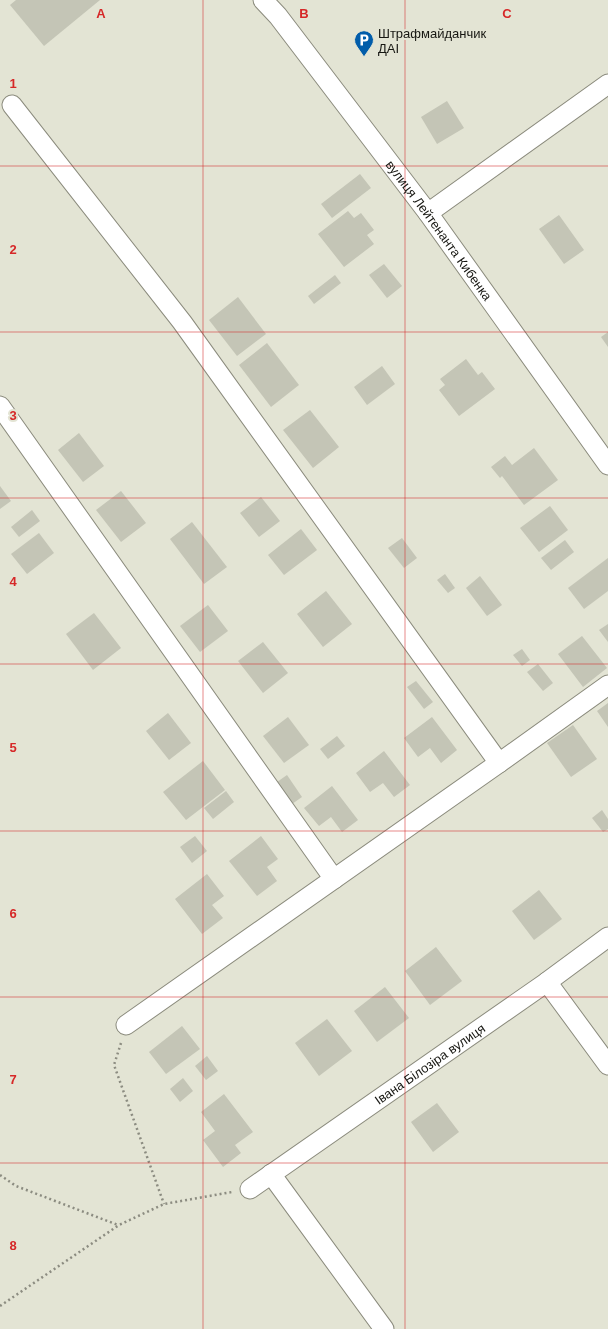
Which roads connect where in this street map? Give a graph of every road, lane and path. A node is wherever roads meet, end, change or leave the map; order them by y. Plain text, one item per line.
1 (263, 0) edge
2 (608, 84) edge
3 (12, 105) dead end
4 (428, 213) junction
5 (0, 406) edge
6 (608, 465) edge
7 (608, 685) edge
8 (500, 763) junction
9 (334, 879) junction
10 (608, 937) edge
11 (546, 982) junction
12 (126, 1025) joint
13 (608, 1065) edge
14 (271, 1174) junction
15 (0, 1175) edge
16 (250, 1189) joint
17 (164, 1204) junction
18 (119, 1225) junction
19 (0, 1306) edge
20 (384, 1329) edge

1 - 4 street, вулиця Лейтенанта Кибенка
2 - 4 street
3 - 8 street
4 - 6 street, вулиця Лейтенанта Кибенка
5 - 9 street
7 - 8 street
8 - 9 street
9 - 12 street
10 - 11 street, Івана Білозіра вулиця
11 - 13 street
11 - 14 street, Івана Білозіра вулиця
12 - 17 path
14 - 16 street, Івана Білозіра вулиця
14 - 20 street
15 - 18 path
16 - 17 path
17 - 18 path
18 - 19 path

